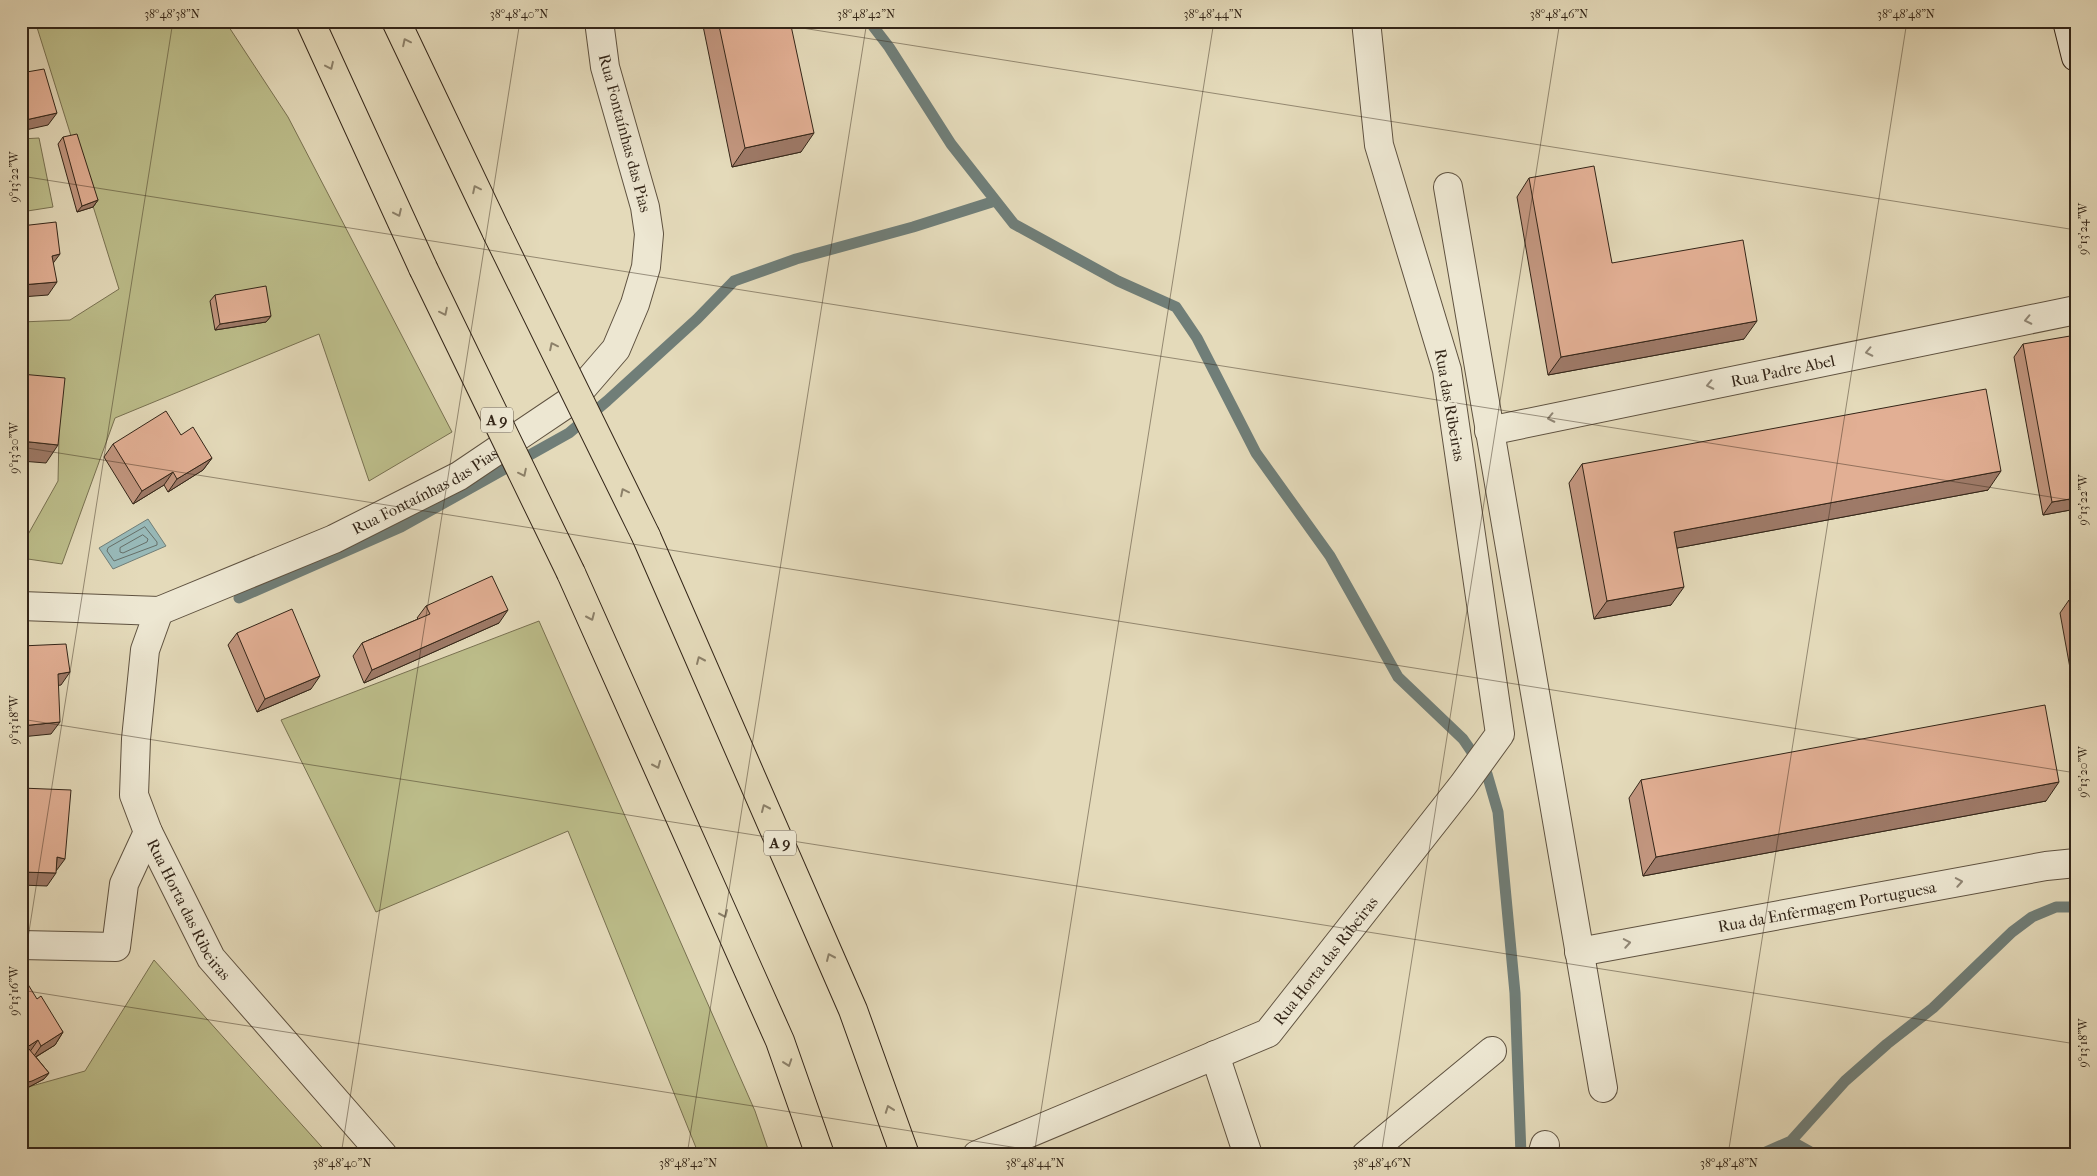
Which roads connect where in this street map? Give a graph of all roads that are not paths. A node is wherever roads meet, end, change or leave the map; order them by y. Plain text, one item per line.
1 (310, 21) edge
2 (396, 21) edge
3 (599, 21) edge
4 (1366, 21) edge
5 (2066, 21) edge
6 (2076, 57) edge
7 (1448, 187) dead end
8 (2076, 310) edge
9 (1490, 431) junction
10 (21, 606) edge
11 (159, 611) junction
12 (1500, 734) joint
13 (148, 832) junction
14 (2076, 863) edge
15 (21, 945) edge
16 (1579, 952) junction
17 (1492, 1051) dead end
18 (1214, 1055) junction
19 (1603, 1088) dead end
20 (382, 1155) edge
21 (820, 1155) edge
22 (905, 1155) edge
23 (977, 1155) edge
24 (1248, 1155) edge
25 (1366, 1155) edge

1 -> 21 highway, A 9, bridge
22 -> 2 highway, A 9, bridge
3 - 11 street, Rua Fontaínhas das Pias
4 - 12 street, Rua das Ribeiras
5 - 6 street
7 - 9 street
8 -> 9 street, Rua Padre Abel
9 - 16 street
10 - 11 street, Rua Fontaínhas das Pias
11 - 13 street, Rua Horta das Ribeiras
12 - 18 street, Rua Horta das Ribeiras
13 - 15 street
13 - 20 street, Rua Horta das Ribeiras
16 -> 14 street, Rua da Enfermagem Portuguesa
16 - 19 street
17 - 25 street
18 - 23 street, Rua Horta das Ribeiras
18 - 24 street

